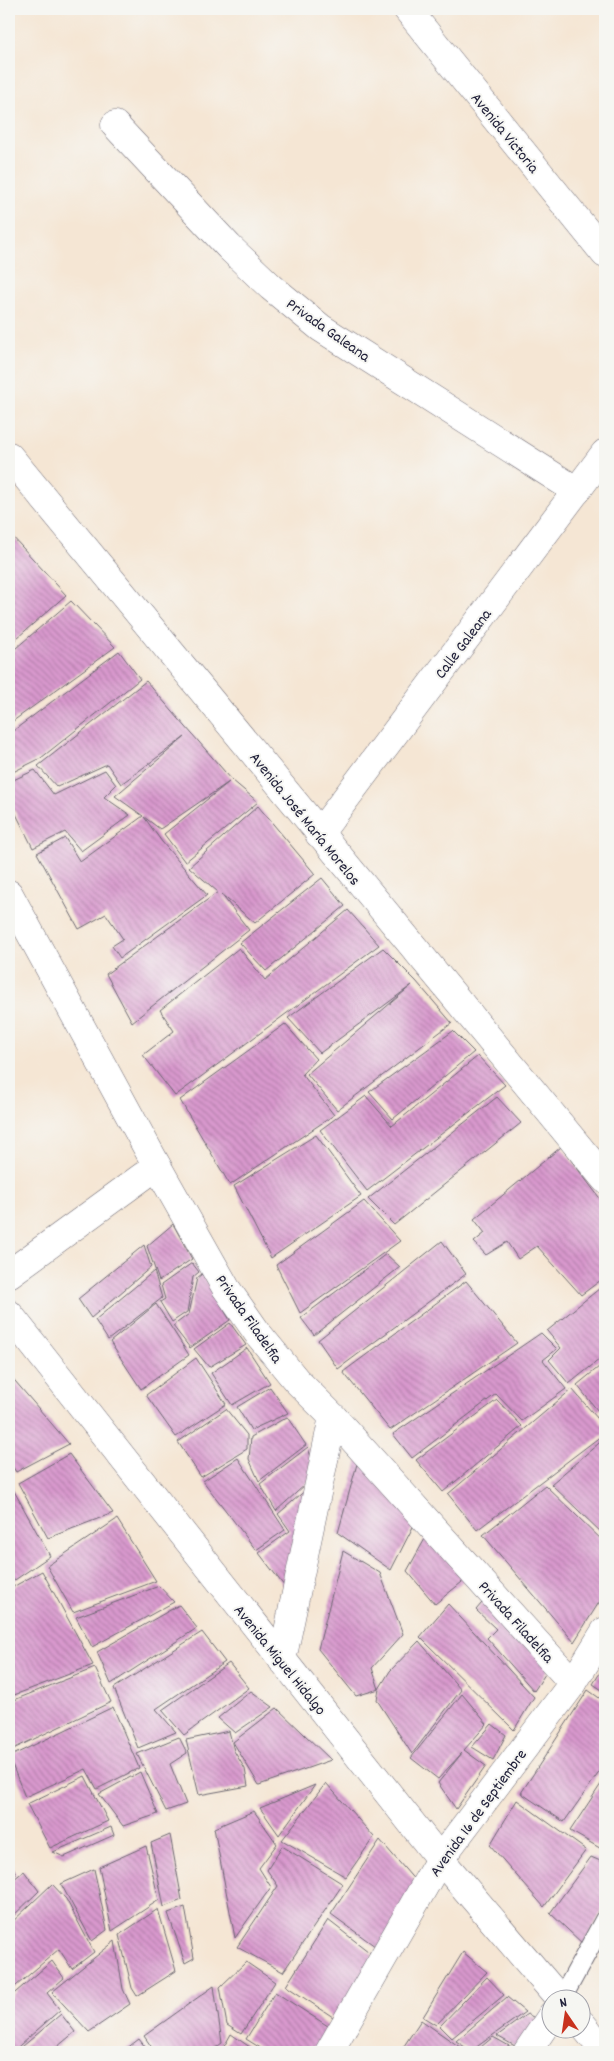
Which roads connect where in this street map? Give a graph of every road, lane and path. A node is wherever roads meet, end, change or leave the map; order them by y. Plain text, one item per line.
1 (407, 9) edge
2 (115, 125) dead end
3 (605, 254) edge
4 (605, 453) edge
5 (9, 456) edge
6 (577, 491) junction
7 (319, 834) junction
8 (9, 894) edge
9 (157, 1166) junction
10 (605, 1179) edge
11 (9, 1274) edge
12 (9, 1314) edge
13 (333, 1416) junction
14 (605, 1631) edge
15 (282, 1660) junction
16 (573, 1682) junction
17 (440, 1860) junction
18 (605, 1919) edge
19 (552, 1988) edge
20 (567, 1988) edge
21 (542, 2030) edge
22 (592, 2036) edge
23 (329, 2052) edge
24 (527, 2052) edge
25 (605, 2052) edge

1 - 3 street, Avenida Victoria
2 - 6 street, Privada Galeana
4 - 6 street, Calle Galeana
5 - 7 street, Avenida José María Morelos
6 - 7 street, Calle Galeana
7 - 10 street, Avenida José María Morelos
8 - 9 street, Privada Filadelfia
9 - 11 street
9 - 13 street, Privada Filadelfia
12 - 15 street, Avenida Miguel Hidalgo
13 - 15 street
13 - 16 street, Privada Filadelfia
14 - 16 street, Avenida 16 de Septiembre
15 - 17 street, Avenida Miguel Hidalgo
16 - 17 street, Avenida 16 de Septiembre
17 - 19 street, Avenida Miguel Hidalgo
17 - 23 street, Avenida 16 de Septiembre
18 - 20 lane
21 - 24 street
22 - 25 street

